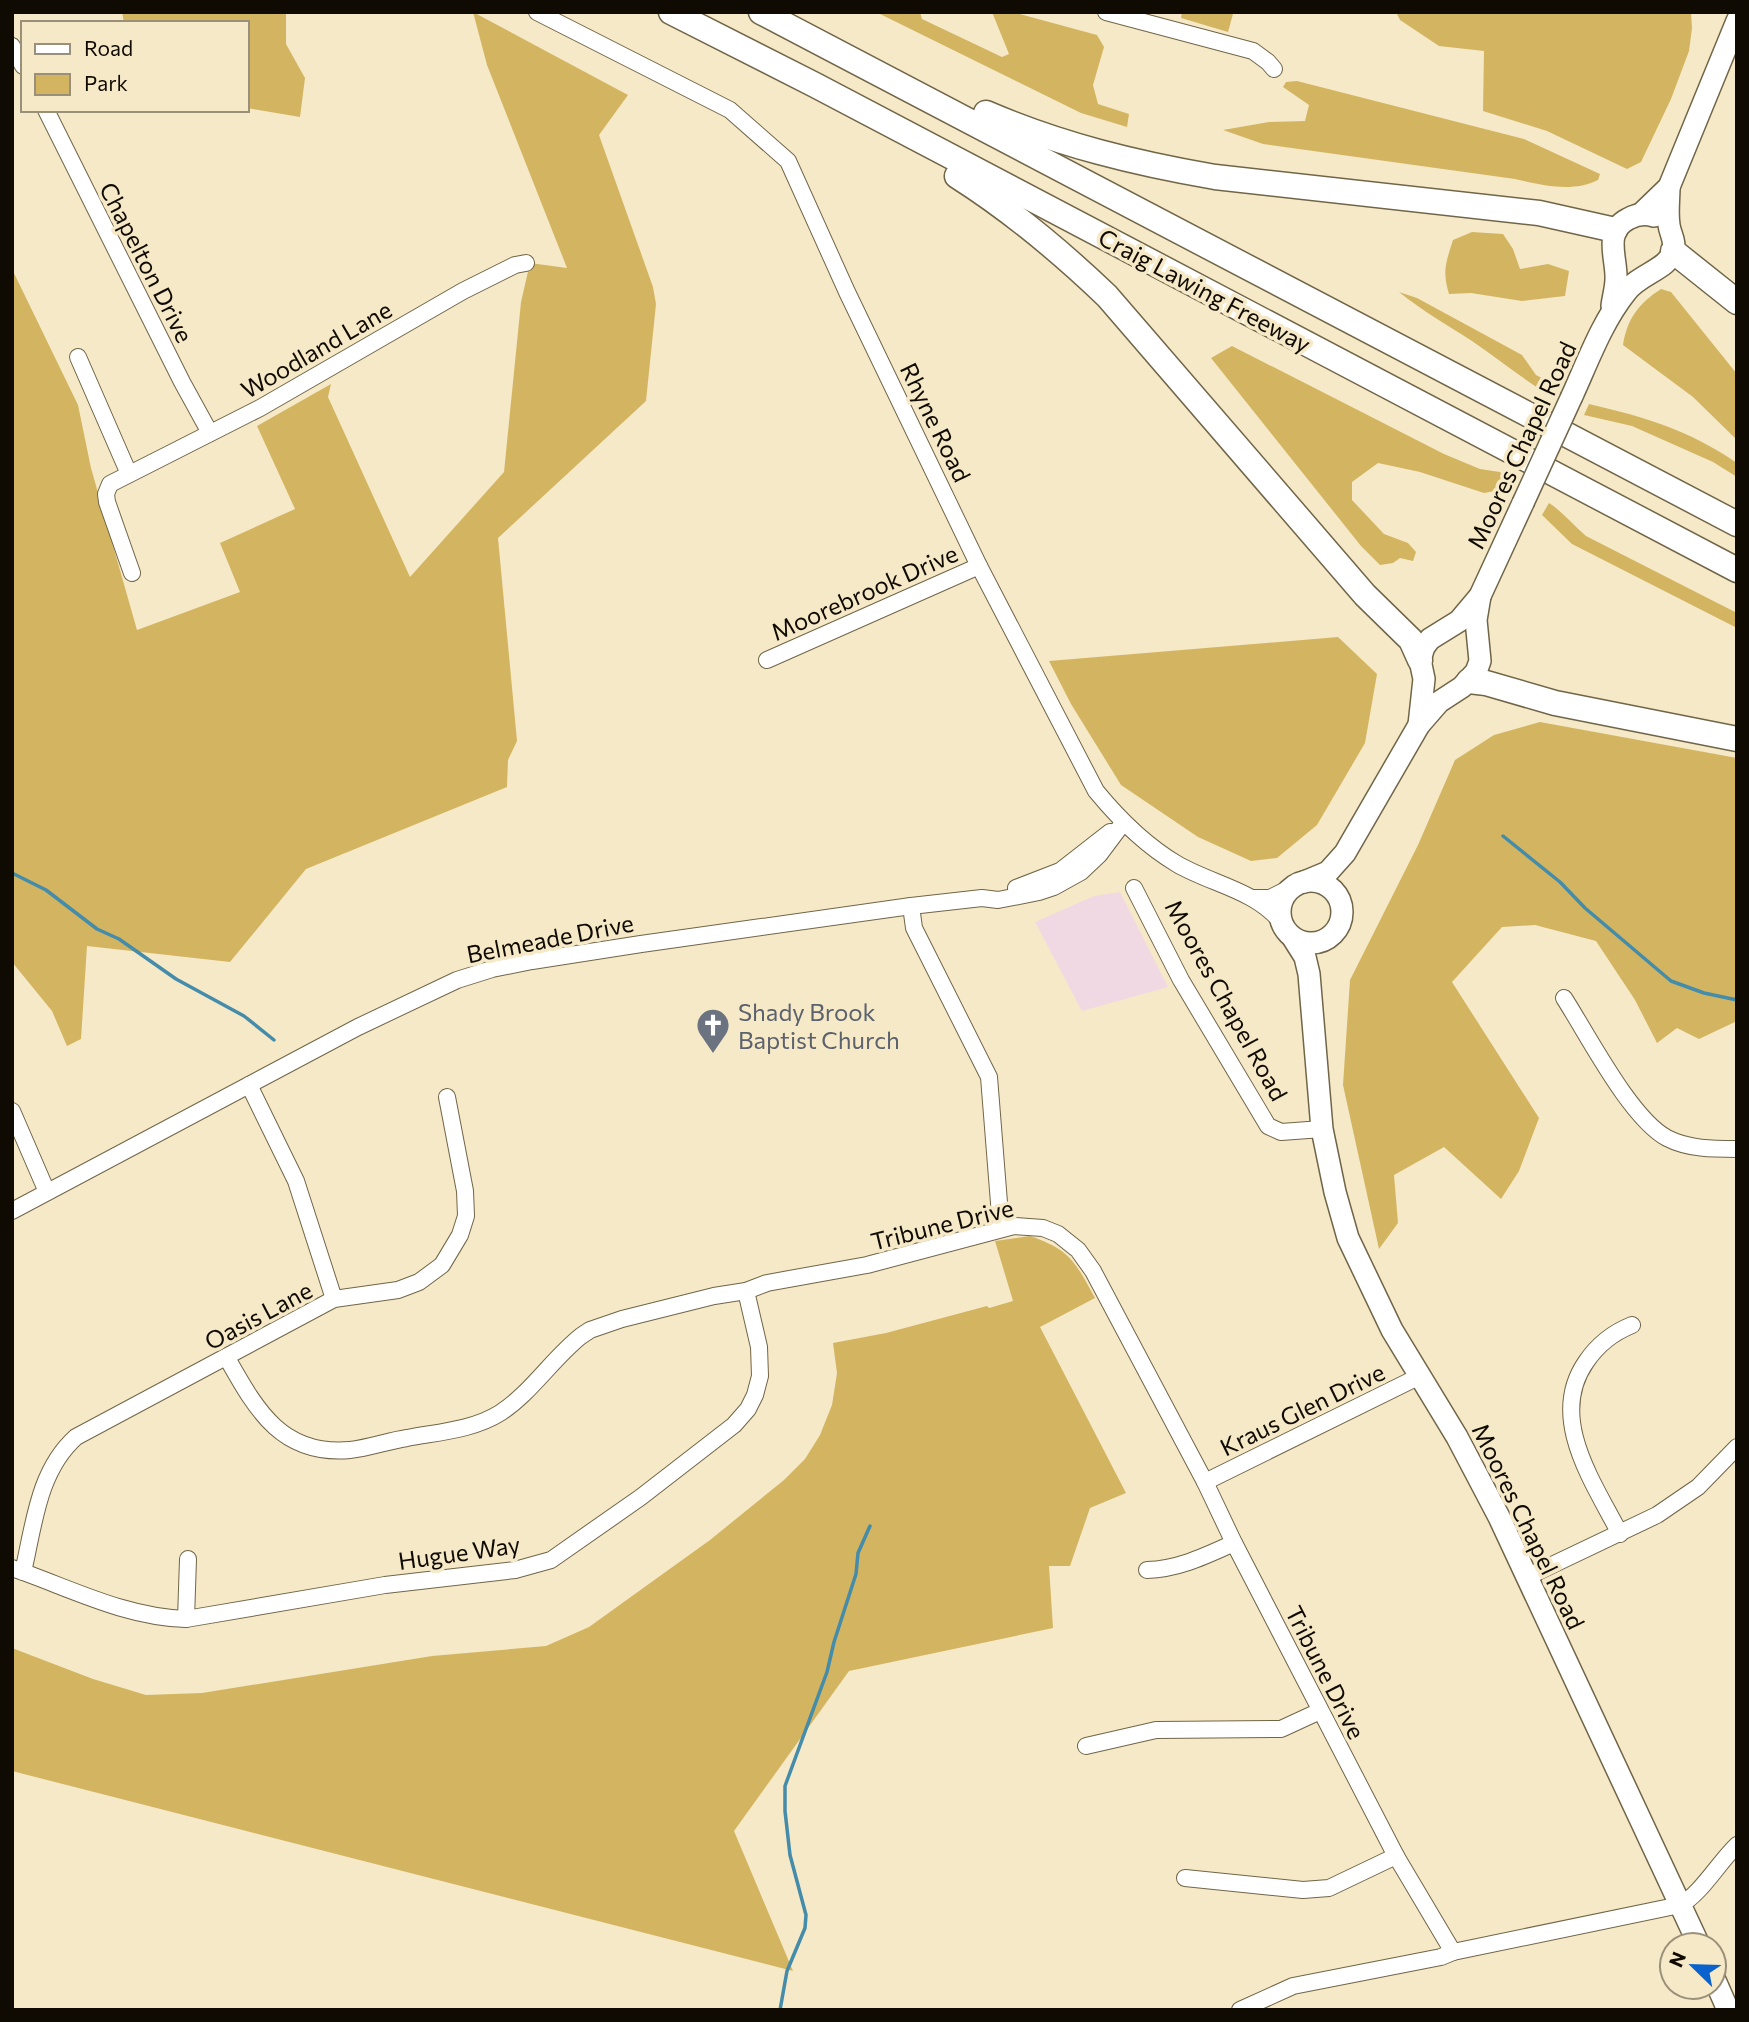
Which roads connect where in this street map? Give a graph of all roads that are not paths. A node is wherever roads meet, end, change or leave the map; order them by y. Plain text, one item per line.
1 (537, 12) edge
2 (671, 12) edge
3 (761, 12) edge
4 (1106, 12) edge
5 (1737, 21) edge
6 (795, 29) junction
7 (1732, 45) edge
8 (12, 46) edge
9 (21, 62) edge
10 (1274, 69) dead end
11 (814, 85) junction
12 (47, 112) edge
13 (1669, 187) junction
14 (1642, 214) junction
15 (1669, 226) junction
16 (1615, 230) junction
17 (1673, 251) junction
18 (526, 263) dead end
19 (1737, 302) edge
20 (1610, 315) junction
21 (78, 357) dead end
22 (210, 433) junction
23 (129, 474) junction
24 (1737, 524) edge
25 (979, 566) junction
26 (1737, 570) edge
27 (132, 573) dead end
28 (1480, 596) junction
29 (767, 660) dead end
30 (1422, 670) junction
31 (1462, 686) junction
32 (1419, 725) junction
33 (1737, 739) edge
34 (1123, 822) junction
35 (1345, 853) junction
36 (1299, 884) junction
37 (1134, 888) dead end
38 (1252, 898) junction
39 (1339, 898) junction
40 (911, 906) junction
41 (1287, 930) junction
42 (1331, 937) junction
43 (1309, 974) junction
44 (1564, 998) dead end
45 (249, 1085) junction
46 (447, 1097) dead end
47 (12, 1111) edge
48 (1322, 1129) junction
49 (1737, 1149) edge
50 (47, 1192) junction
51 (12, 1210) edge
52 (1002, 1228) junction
53 (746, 1291) junction
54 (334, 1299) junction
55 (1632, 1325) dead end
56 (227, 1358) junction
57 (1420, 1376) junction
58 (1737, 1447) edge
59 (1205, 1482) junction
60 (1620, 1534) junction
61 (1234, 1543) junction
62 (188, 1559) dead end
63 (18, 1570) edge
64 (1147, 1570) dead end
65 (1527, 1577) junction
66 (186, 1619) junction
67 (1320, 1711) junction
68 (1086, 1746) dead end
69 (1737, 1845) edge
70 (1396, 1856) junction
71 (1185, 1878) dead end
72 (1680, 1905) junction
73 (1692, 1931) edge
74 (1453, 1952) junction
75 (1240, 2010) edge

1 - 25 street, Rhyne Road
2 - 11 highway, Craig Lawing Freeway
3 - 6 highway, Craig Lawing Freeway
4 - 10 street
5 - 7 main road
6 - 16 highway
6 - 24 highway, Craig Lawing Freeway
7 - 13 main road
8 - 9 street
11 - 26 highway, Craig Lawing Freeway
11 - 30 highway
12 - 22 street, Chapelton Drive
13 - 14 main road
13 - 15 main road
14 - 15 main road
14 - 16 main road
15 - 17 main road
16 - 20 main road, Moores Chapel Road
17 - 19 highway
17 - 20 main road, Moores Chapel Road
18 - 22 street, Woodland Lane
20 - 28 main road, Moores Chapel Road, bridge
21 - 23 street
22 - 23 street, Woodland Lane
23 - 27 street, Woodland Lane
25 - 29 street, Moorebrook Drive
25 - 34 street, Rhyne Road
28 - 30 main road, Moores Chapel Road
28 - 31 main road, Moores Chapel Road
30 - 31 main road
30 - 32 main road
31 - 32 main road
31 - 33 highway
32 - 35 main road
34 - 38 street, Rhyne Road
34 - 40 street, Belmeade Drive
35 - 36 main road
35 - 39 main road
36 - 38 street
36 - 39 main road
36 - 41 main road
37 - 48 street, Moores Chapel Road
38 - 41 street, Rhyne Road
39 - 42 main road
40 - 45 street, Belmeade Drive
40 - 52 street
41 - 42 main road
41 - 43 main road, Moores Chapel Road
42 - 43 main road
43 - 48 main road, Moores Chapel Road
44 - 49 street
45 - 50 street, Belmeade Drive
45 - 54 street
46 - 54 street, Oasis Lane
47 - 50 street
48 - 57 main road, Moores Chapel Road
50 - 51 street, Belmeade Drive
52 - 53 street, Tribune Drive
52 - 59 street, Tribune Drive
53 - 56 street, Tribune Drive
53 - 66 street, Hugue Way
54 - 56 street, Oasis Lane
55 - 60 street
56 - 63 street, Oasis Lane
57 - 59 street, Kraus Glen Drive
57 - 65 main road, Moores Chapel Road
58 - 60 street
59 - 61 street, Tribune Drive
60 - 65 street
61 - 64 street
61 - 67 street, Tribune Drive
62 - 66 street
63 - 66 street, Hugue Way
65 - 72 main road, Moores Chapel Road
67 - 68 street
67 - 70 street, Tribune Drive
69 - 72 street
70 - 71 street
70 - 74 street, Tribune Drive
72 - 73 main road, Moores Chapel Road
72 - 74 street
74 - 75 street

